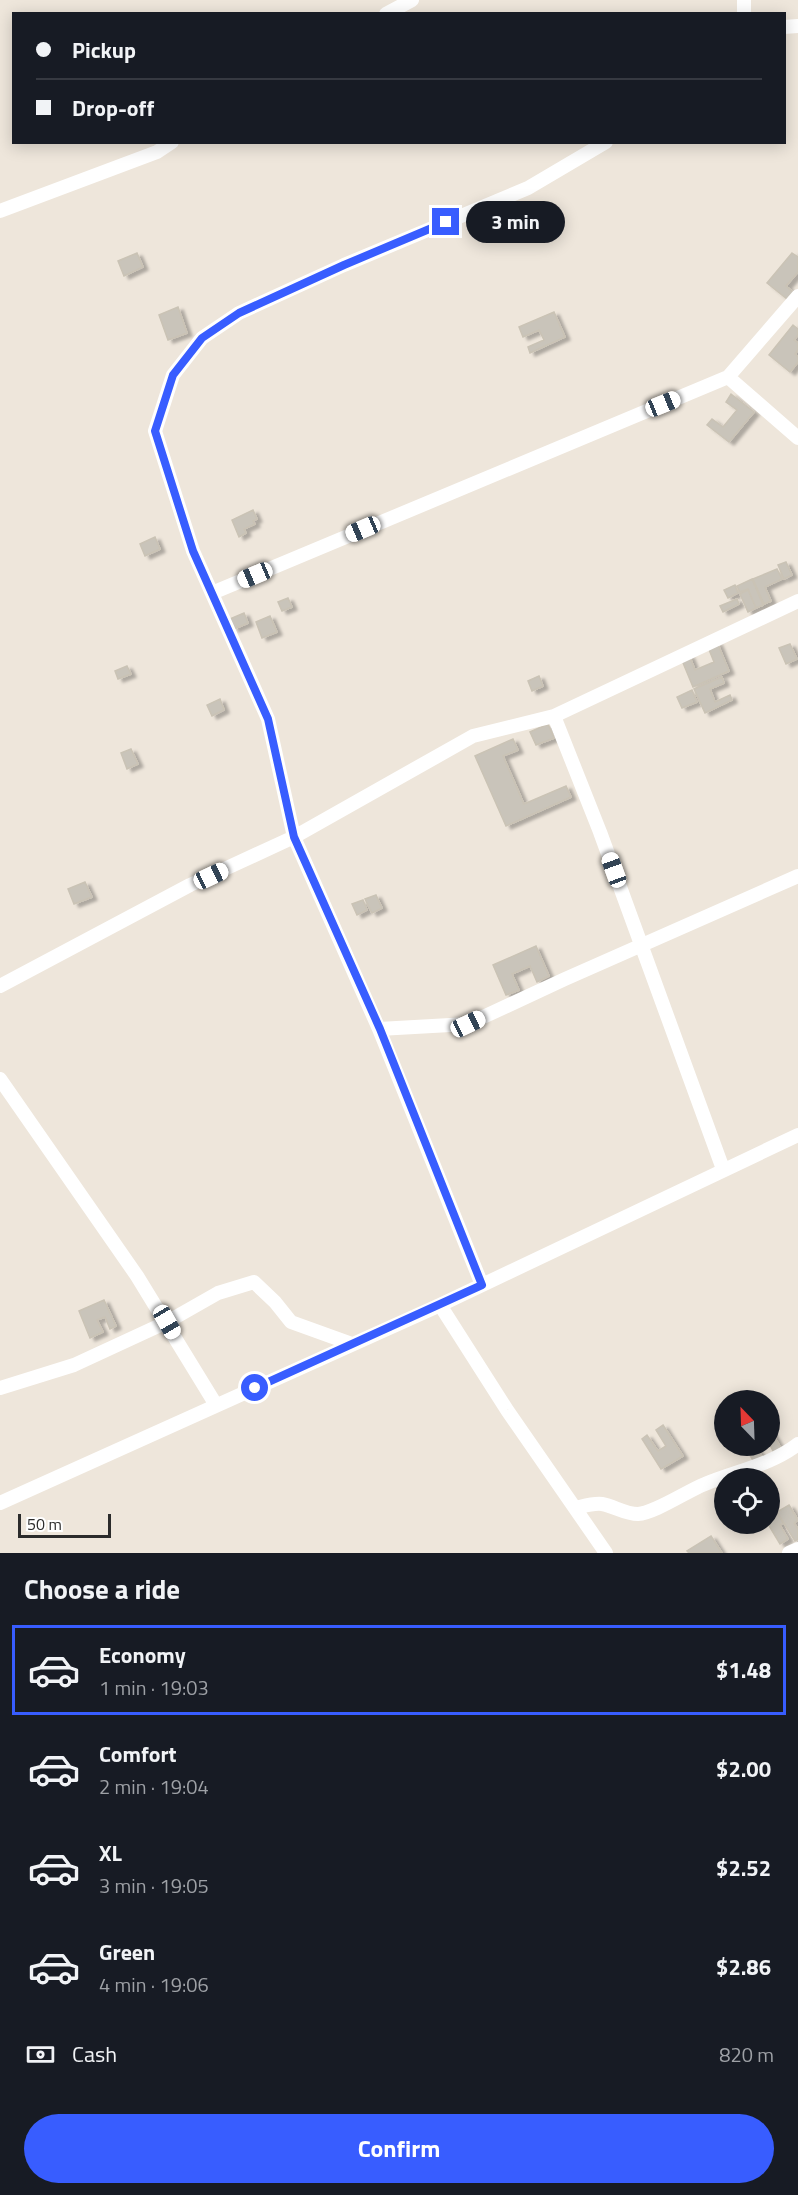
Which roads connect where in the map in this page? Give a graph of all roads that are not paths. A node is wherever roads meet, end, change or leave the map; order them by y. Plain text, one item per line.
1 (412, 0) edge
2 (390, 12) edge
3 (169, 144) edge
4 (603, 144) edge
5 (0, 211) edge
6 (795, 305) edge
7 (728, 377) junction
8 (798, 438) edge
9 (212, 593) junction
10 (798, 601) edge
11 (554, 716) junction
12 (294, 837) junction
13 (798, 876) edge
14 (641, 946) junction
15 (0, 986) edge
16 (380, 1029) junction
17 (0, 1079) edge
18 (798, 1135) edge
19 (723, 1169) junction
20 (482, 1285) junction
21 (440, 1305) junction
22 (167, 1322) junction
23 (352, 1344) junction
24 (0, 1388) edge
25 (216, 1405) junction
26 (798, 1444) edge
27 (0, 1503) edge
28 (575, 1508) junction
29 (798, 1549) edge
30 (606, 1553) edge
31 (789, 1553) edge

1 - 2 street
3 - 5 street
4 - 9 street
6 - 7 street
7 - 8 street
7 - 9 street
9 - 12 street
10 - 11 street
11 - 12 street
11 - 14 street
12 - 15 street
12 - 16 street
13 - 14 street
14 - 16 street
14 - 19 street
16 - 20 street
17 - 22 street
18 - 19 street
19 - 20 street
20 - 21 street
21 - 23 street
21 - 28 street
22 - 23 street
22 - 24 street
22 - 25 street
23 - 25 street
25 - 27 street
26 - 28 street
28 - 30 street
29 - 31 street

